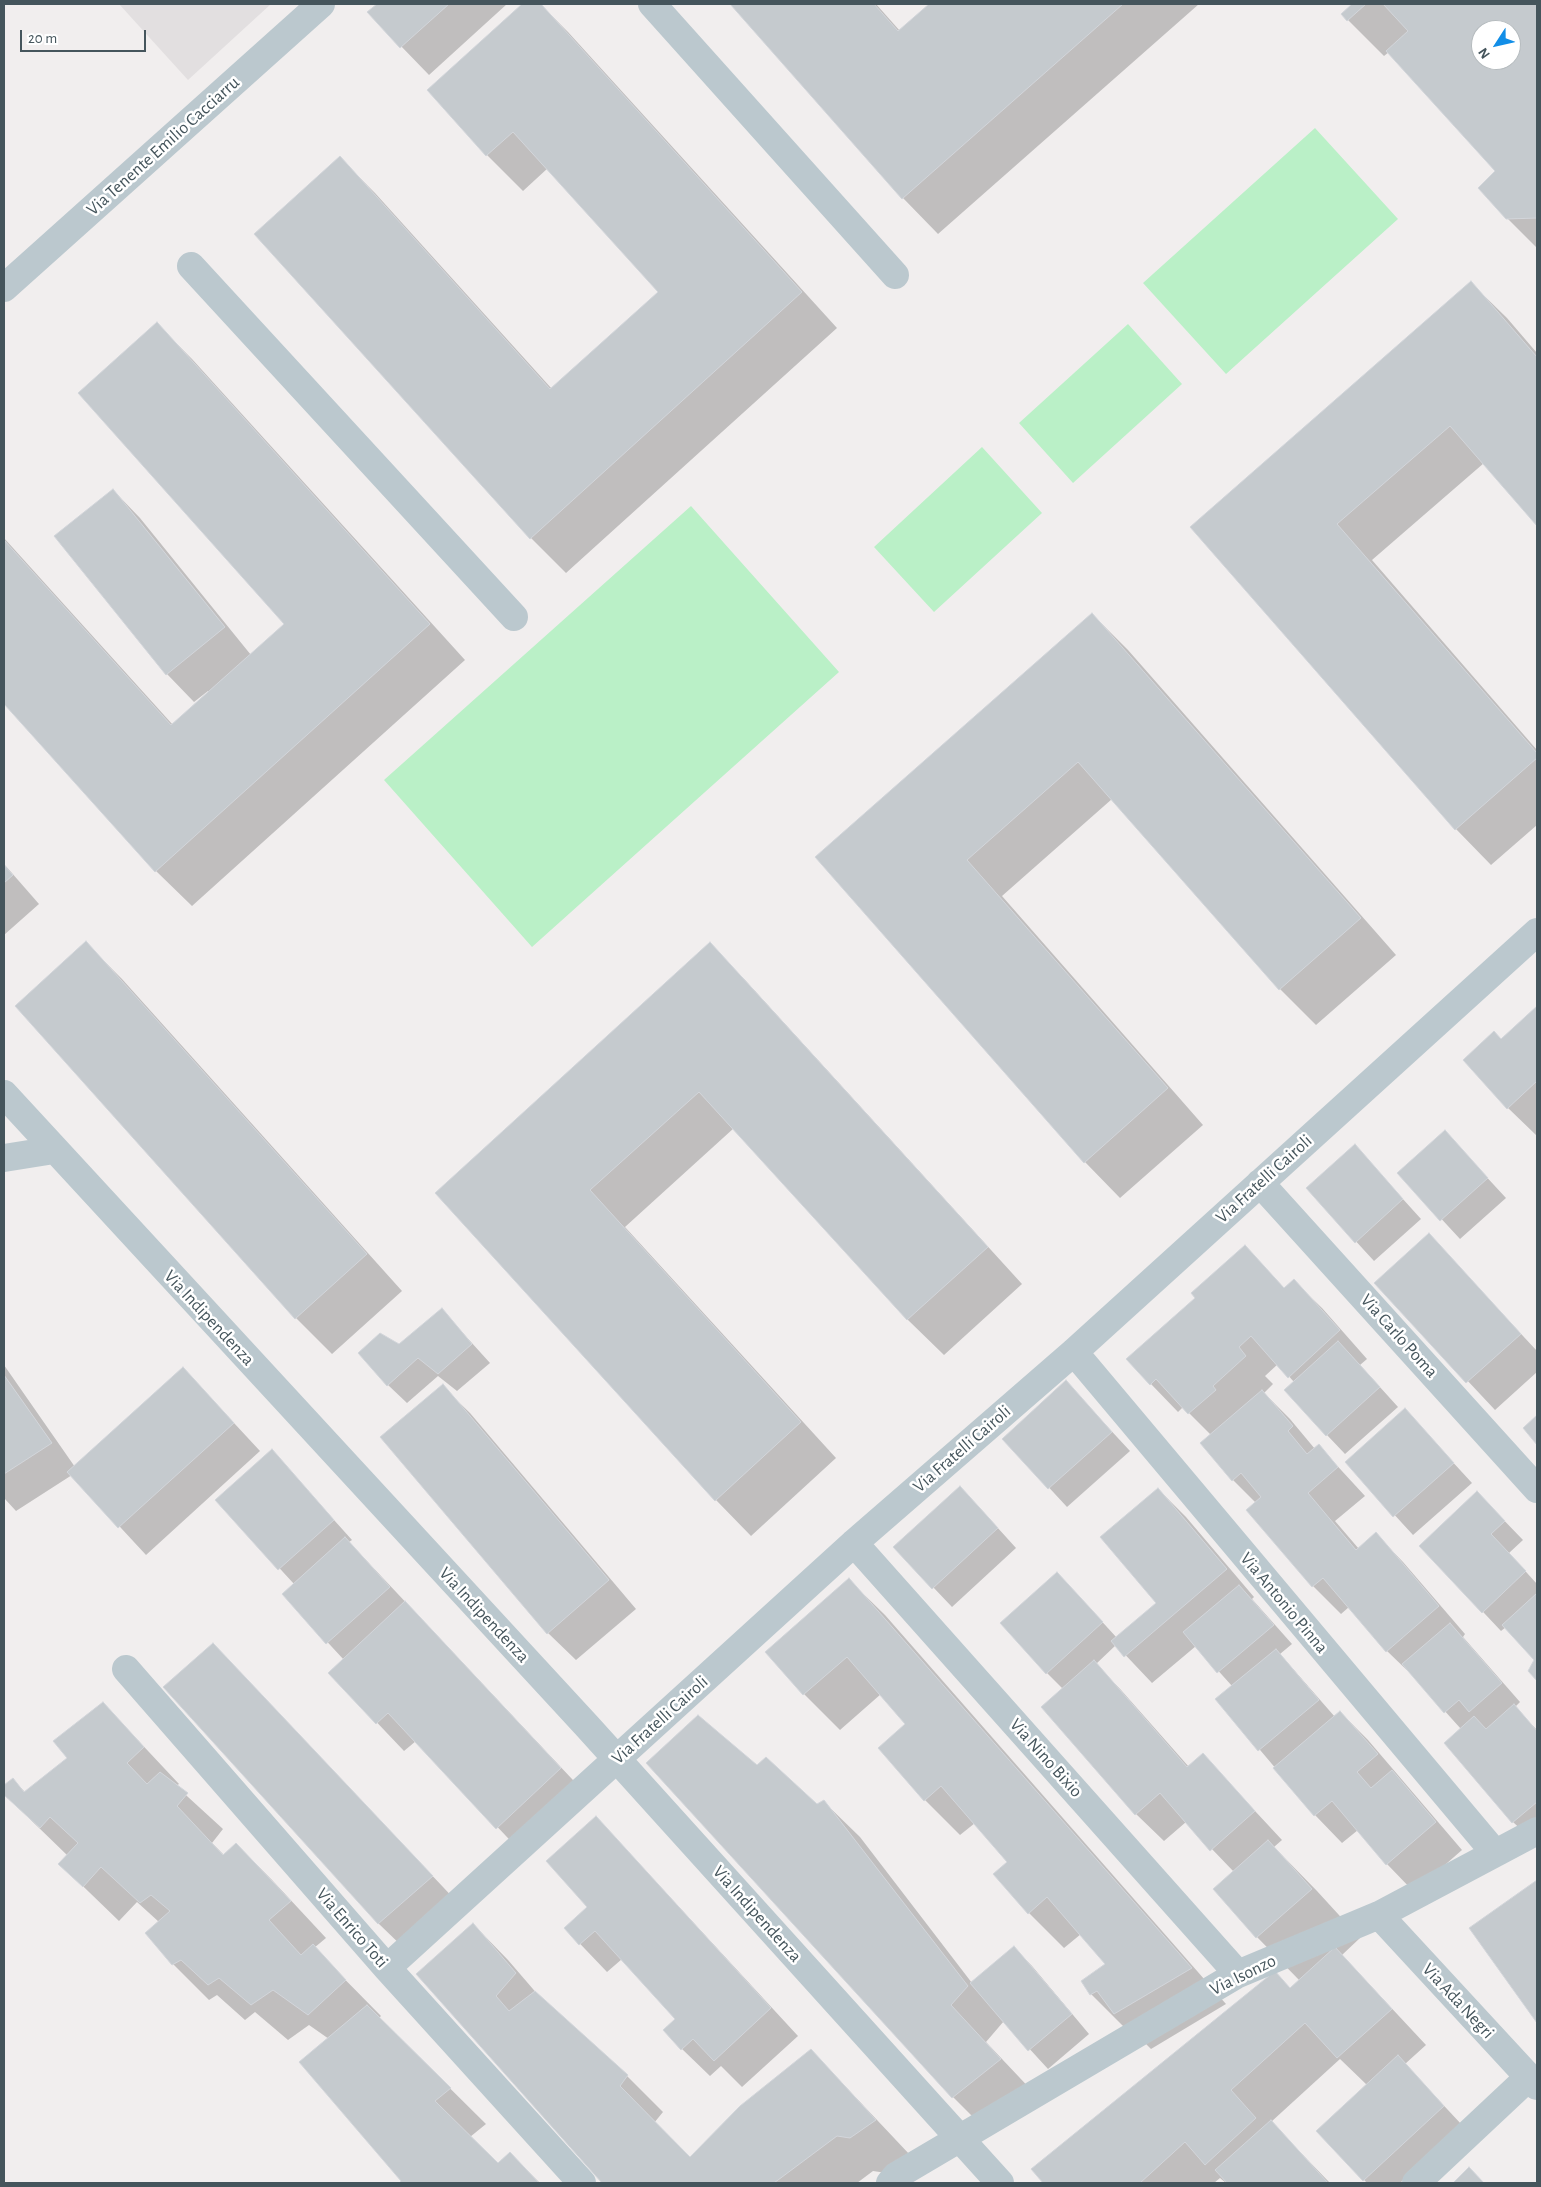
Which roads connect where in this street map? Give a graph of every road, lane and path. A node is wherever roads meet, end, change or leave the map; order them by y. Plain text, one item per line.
1 (321, 4) edge
2 (652, 4) edge
3 (191, 266) dead end
4 (895, 275) dead end
5 (4, 288) edge
6 (514, 617) dead end
7 (1537, 932) edge
8 (4, 1094) edge
9 (54, 1150) junction
10 (4, 1158) edge
11 (1260, 1183) junction
12 (1074, 1352) junction
13 (1537, 1489) edge
14 (854, 1543) junction
15 (126, 1669) dead end
16 (617, 1759) junction
17 (1537, 1831) edge
18 (1495, 1853) junction
19 (1379, 1915) junction
20 (387, 1968) junction
21 (1238, 1974) junction
22 (1533, 2082) edge
23 (960, 2139) junction
24 (886, 2181) edge
25 (582, 2183) edge
26 (1000, 2183) edge
27 (1416, 2183) edge

1 - 5 street, Via Tenente Emilio Cacciarru
2 - 4 street
3 - 6 street
7 - 11 street, Via Fratelli Cairoli
8 - 9 street, Via Indipendenza
9 - 10 street
9 - 16 street, Via Indipendenza
11 - 12 street, Via Fratelli Cairoli
11 - 13 street, Via Carlo Poma
12 - 14 street, Via Fratelli Cairoli
12 - 18 street, Via Antonio Pinna
14 - 16 street, Via Fratelli Cairoli
14 - 21 street, Via Nino Bixio
15 - 20 street, Via Enrico Toti
16 - 20 street, Via Fratelli Cairoli
16 - 23 street, Via Indipendenza
17 - 18 street, Via Isonzo
18 - 19 street, Via Isonzo
19 - 21 street, Via Isonzo
19 - 22 street, Via Ada Negri
20 - 25 street, Via Enrico Toti
21 - 23 street, Via Isonzo
22 - 27 street
23 - 24 street, Via Isonzo
23 - 26 street, Via Indipendenza

